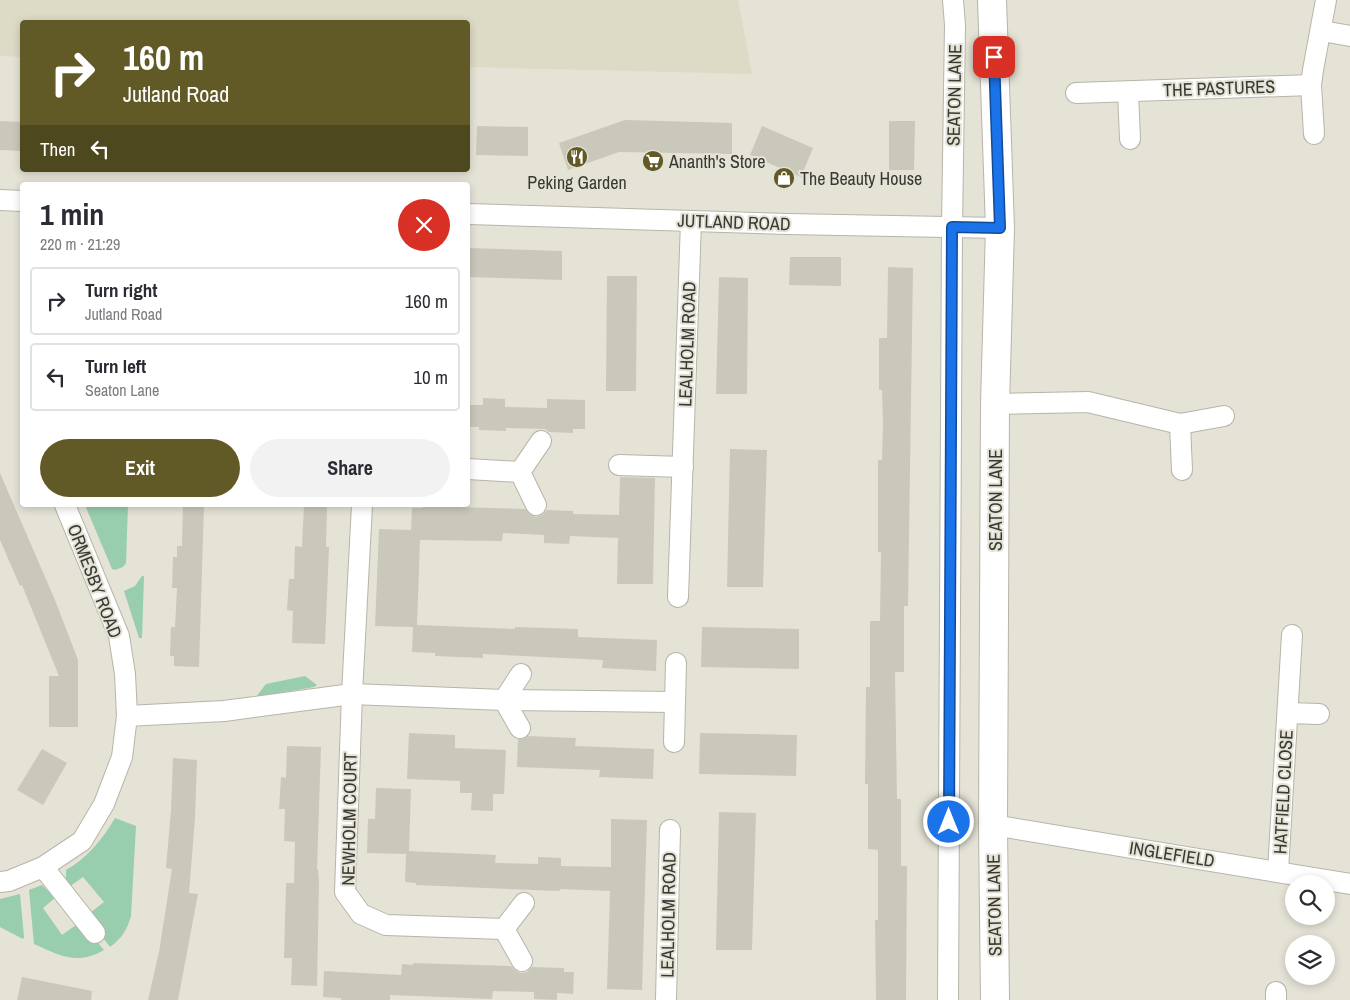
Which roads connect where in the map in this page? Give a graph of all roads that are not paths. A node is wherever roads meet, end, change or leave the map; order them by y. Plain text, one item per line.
1 (953, 0) edge
2 (992, 0) edge
3 (1326, 0) edge
4 (1322, 31) junction
5 (1350, 36) edge
6 (1311, 85) junction
7 (1128, 92) junction
8 (1076, 93) dead end
9 (1314, 134) dead end
10 (1130, 139) dead end
11 (0, 200) edge
12 (20, 200) edge
13 (470, 214) edge
14 (691, 221) junction
15 (952, 227) junction
16 (1000, 228) junction
17 (995, 404) junction
18 (1224, 416) dead end
19 (1180, 424) junction
20 (542, 441) dead end
21 (619, 465) dead end
22 (683, 467) junction
23 (470, 469) edge
24 (1182, 470) dead end
25 (520, 472) junction
26 (536, 506) dead end
27 (66, 507) edge
28 (362, 507) edge
29 (678, 597) dead end
30 (1292, 635) dead end
31 (676, 663) dead end
32 (521, 674) dead end
33 (352, 694) junction
34 (504, 700) junction
35 (674, 702) junction
36 (1288, 713) junction
37 (1319, 714) dead end
38 (127, 716) junction
39 (520, 728) dead end
40 (674, 742) dead end
41 (993, 825) junction
42 (670, 830) dead end
43 (43, 867) junction
44 (1278, 872) junction
45 (0, 882) edge
46 (1350, 884) edge
47 (524, 903) dead end
48 (504, 929) junction
49 (95, 933) dead end
50 (522, 961) dead end
51 (666, 1000) edge
52 (948, 1000) edge
53 (995, 1000) edge

1 - 15 street, SEATON LANE
2 - 16 main road, SEATON LANE
3 - 4 street
4 - 5 street
4 - 6 street
6 - 7 street, THE PASTURES
6 - 9 street
7 - 8 street, THE PASTURES
7 - 10 street
11 - 12 street
13 - 14 street, JUTLAND ROAD
14 - 15 street, JUTLAND ROAD
14 - 22 street, LEALHOLM ROAD
15 - 16 street, JUTLAND ROAD
15 - 52 street, SEATON LANE
16 - 17 main road, SEATON LANE
17 - 19 street
17 - 41 main road, SEATON LANE
18 - 19 street
19 - 24 street
20 - 25 street
21 - 22 street
22 - 29 street, LEALHOLM ROAD
23 - 25 street
25 - 26 street
27 - 38 street, ORMESBY ROAD
28 - 33 street, NEWHOLM COURT
30 - 36 street, HATFIELD CLOSE
31 - 35 street
32 - 34 street
33 - 34 street
33 - 38 street
33 - 48 street, NEWHOLM COURT
34 - 35 street
34 - 39 street
35 - 40 street
36 - 37 street, HATFIELD CLOSE
36 - 44 street, HATFIELD CLOSE
38 - 43 street, ORMESBY ROAD
41 - 44 street, INGLEFIELD
41 - 53 main road, SEATON LANE
42 - 51 street, LEALHOLM ROAD
43 - 45 street, ORMESBY ROAD
43 - 49 street
44 - 46 street, INGLEFIELD
47 - 48 street
48 - 50 street

